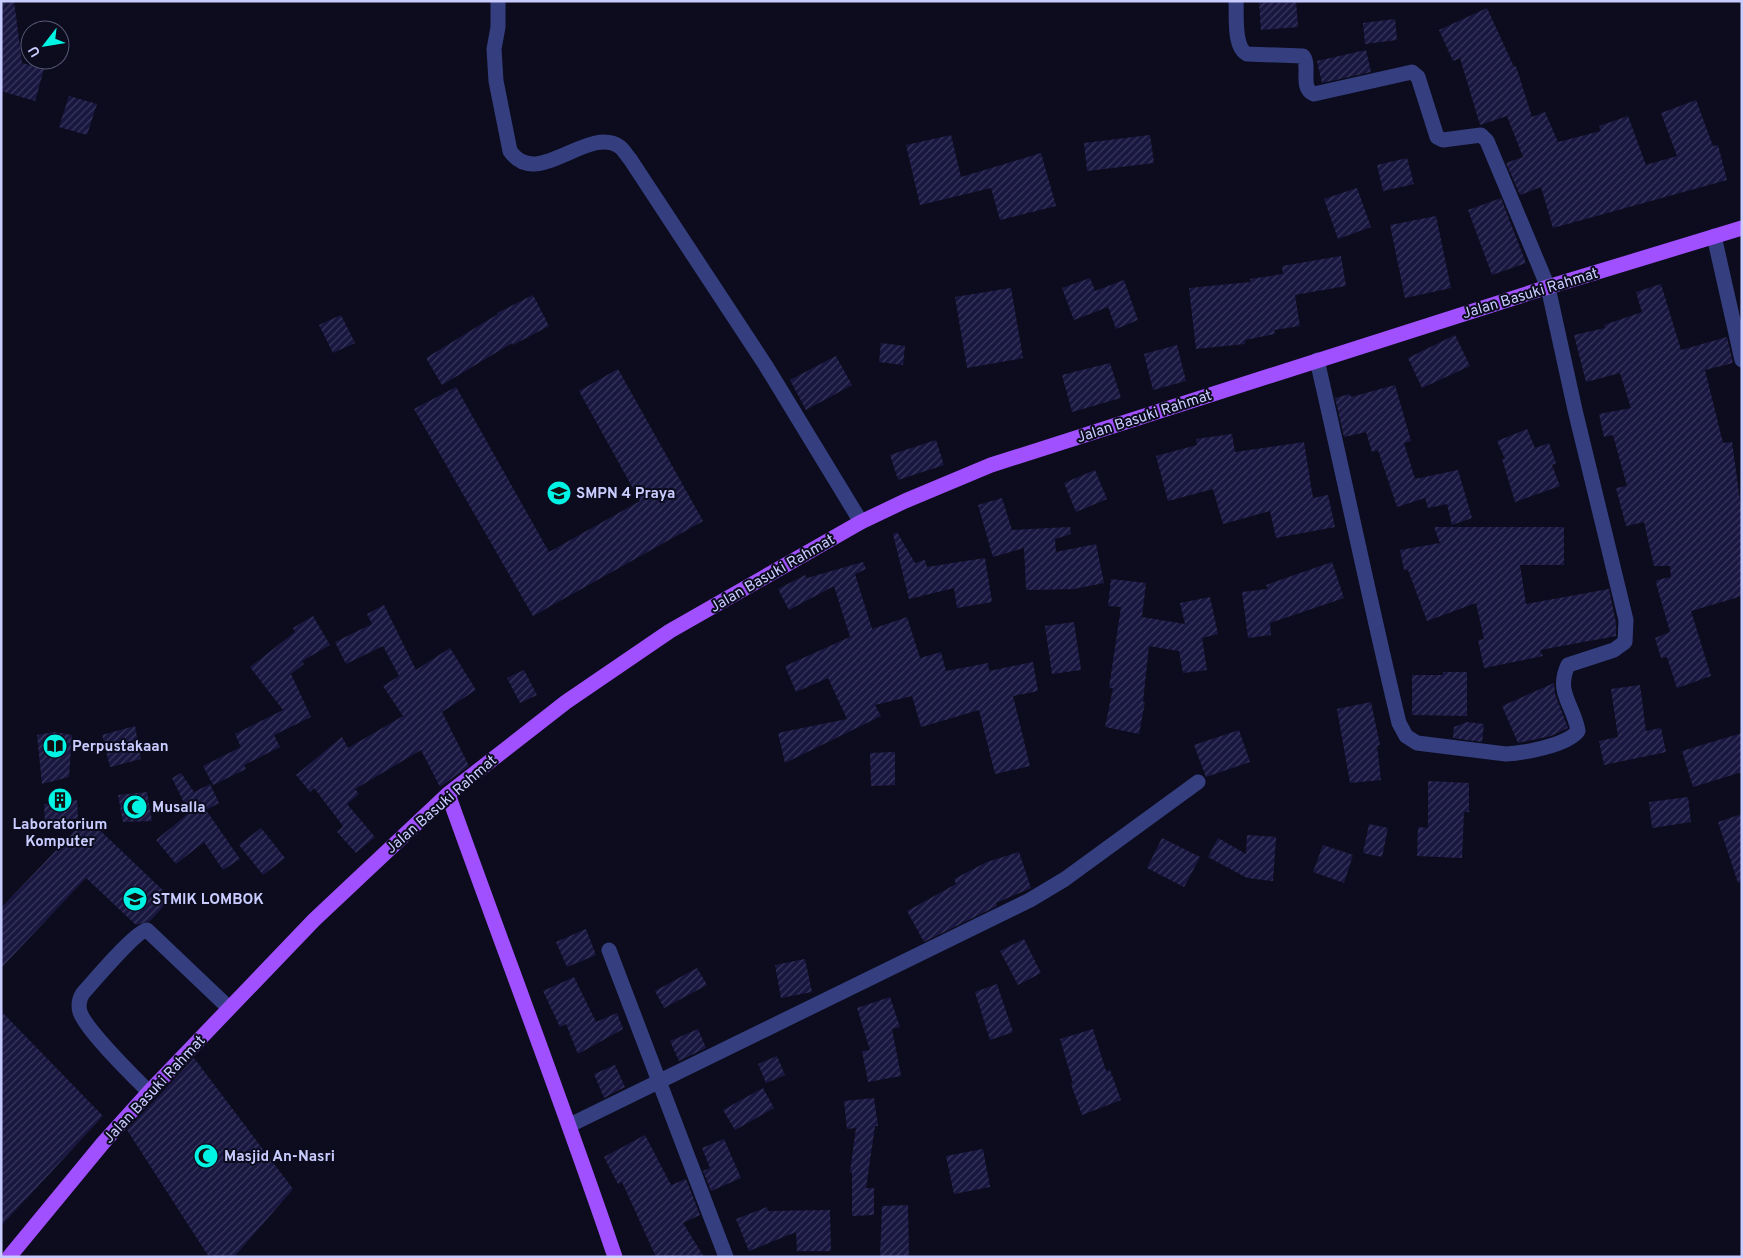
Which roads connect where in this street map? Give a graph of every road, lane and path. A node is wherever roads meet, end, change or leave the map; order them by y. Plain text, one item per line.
1 (498, 1) edge
2 (1236, 1) edge
3 (1742, 228) edge
4 (1714, 236) junction
5 (1548, 286) junction
6 (1317, 360) junction
7 (1742, 360) edge
8 (861, 522) junction
9 (1198, 782) dead end
10 (448, 794) junction
11 (609, 950) dead end
12 (229, 1008) junction
13 (661, 1080) junction
14 (148, 1092) junction
15 (570, 1125) junction
16 (9, 1257) edge
17 (615, 1257) edge
18 (726, 1257) edge

1 - 8 street
2 - 5 street
3 - 4 main road, Jalan Basuki Rahmat
4 - 5 main road, Jalan Basuki Rahmat
4 - 7 street
5 - 6 main road, Jalan Basuki Rahmat
5 - 6 street
6 - 8 main road, Jalan Basuki Rahmat
8 - 10 main road, Jalan Basuki Rahmat
9 - 13 street
10 - 12 main road, Jalan Basuki Rahmat
10 - 15 main road
11 - 13 street
12 - 14 main road, Jalan Basuki Rahmat
12 - 14 street
13 - 15 street
13 - 18 street
14 - 16 main road, Jalan Basuki Rahmat
15 - 17 main road

